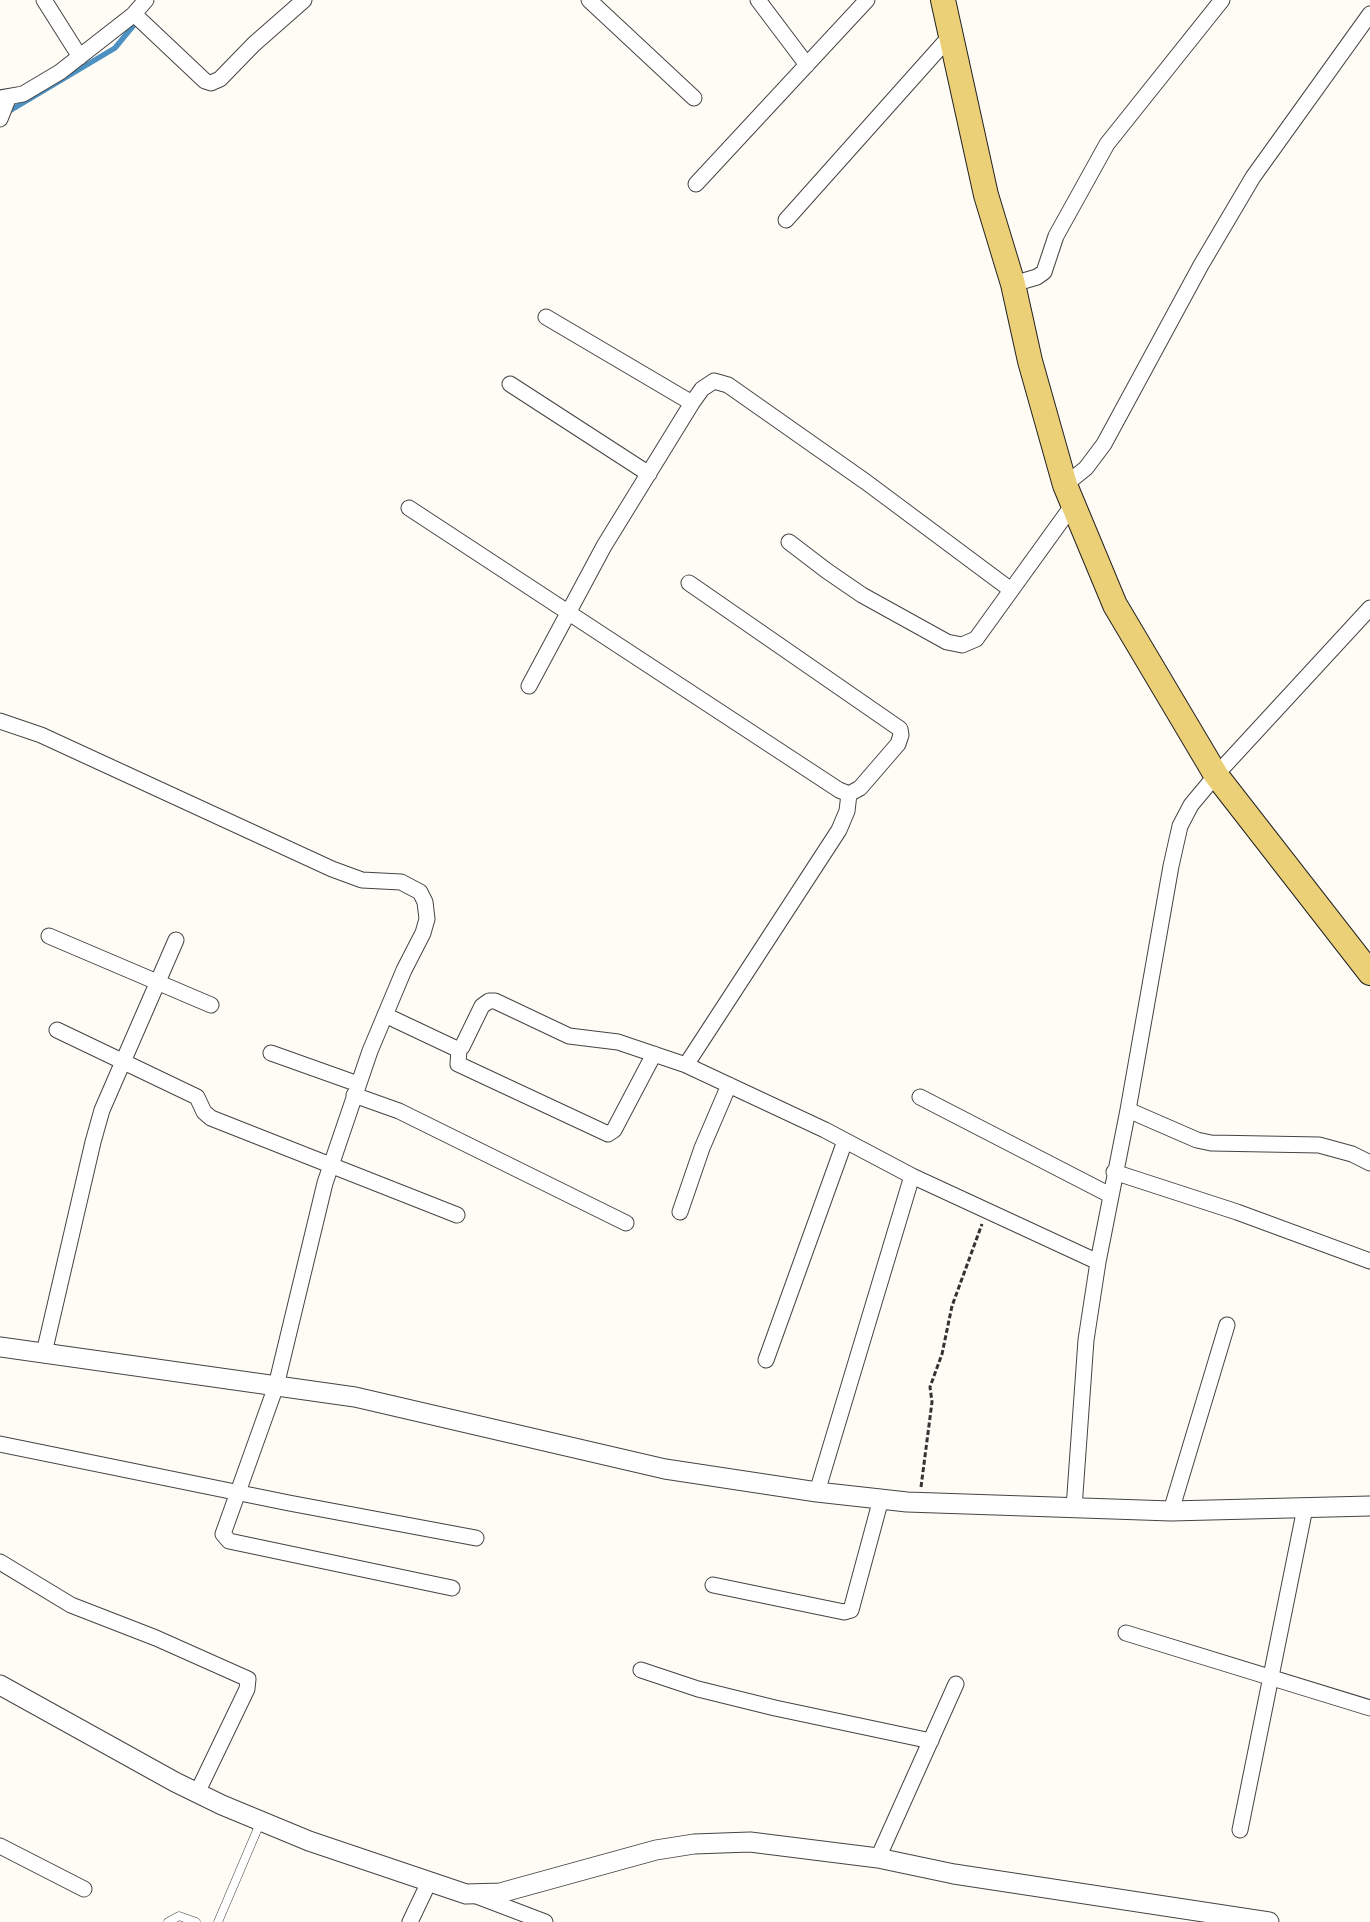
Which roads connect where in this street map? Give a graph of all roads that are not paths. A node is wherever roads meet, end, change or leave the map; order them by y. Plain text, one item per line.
1 (44, 0) edge
2 (146, 0) edge
3 (304, 0) edge
4 (589, 0) edge
5 (758, 0) edge
6 (867, 0) edge
7 (943, 0) edge
8 (1222, 0) edge
9 (1370, 14) edge
10 (140, 19) junction
11 (952, 34) junction
12 (80, 57) junction
13 (807, 64) junction
14 (694, 98) dead end
15 (3, 106) edge
16 (696, 184) dead end
17 (786, 220) dead end
18 (1013, 284) junction
19 (546, 317) dead end
20 (510, 384) dead end
21 (692, 403) junction
22 (649, 474) junction
23 (1069, 496) junction
24 (409, 508) dead end
25 (790, 542) dead end
26 (689, 583) dead end
27 (1010, 590) junction
28 (1370, 608) edge
29 (569, 612) junction
30 (530, 686) dead end
31 (0, 721) edge
32 (1216, 775) junction
33 (849, 794) junction
34 (49, 936) dead end
35 (176, 940) dead end
36 (1370, 973) edge
37 (156, 983) junction
38 (211, 1005) dead end
39 (385, 1015) junction
40 (57, 1030) dead end
41 (459, 1049) junction
42 (271, 1053) dead end
43 (654, 1054) junction
44 (122, 1062) junction
45 (686, 1065) junction
46 (728, 1085) junction
47 (356, 1089) junction
48 (920, 1097) dead end
49 (1128, 1110) junction
50 (845, 1140) junction
51 (1370, 1163) edge
52 (332, 1164) junction
53 (1114, 1172) junction
54 (912, 1176) junction
55 (1110, 1195) junction
56 (680, 1212) dead end
57 (457, 1215) dead end
58 (626, 1223) dead end
59 (1370, 1261) edge
60 (1098, 1262) junction
61 (1227, 1325) dead end
62 (0, 1347) edge
63 (44, 1353) junction
64 (766, 1360) dead end
65 (276, 1386) junction
66 (0, 1444) edge
67 (237, 1492) junction
68 (817, 1492) junction
69 (881, 1499) junction
70 (1370, 1506) edge
71 (1074, 1508) junction
72 (1305, 1508) junction
73 (1172, 1511) junction
74 (476, 1538) dead end
75 (0, 1562) edge
76 (713, 1585) dead end
77 (452, 1588) dead end
78 (1126, 1633) dead end
79 (641, 1670) dead end
80 (1270, 1679) junction
81 (956, 1684) dead end
82 (0, 1685) edge
83 (1370, 1708) edge
84 (931, 1741) junction
85 (197, 1792) junction
86 (261, 1821) junction
87 (1240, 1830) dead end
88 (0, 1846) edge
89 (878, 1858) junction
90 (429, 1882) junction
91 (84, 1889) dead end
92 (474, 1895) junction
93 (505, 1916) edge
94 (168, 1922) edge
95 (196, 1922) edge
96 (218, 1922) edge
97 (410, 1922) edge
98 (545, 1922) edge
99 (1268, 1922) edge

1 - 12 street
2 - 10 street
3 - 10 street
4 - 14 street
5 - 13 street
6 - 13 street
7 - 11 main road
8 - 18 street
9 - 23 street
10 - 12 street
11 - 17 street
11 - 18 main road
12 - 15 street
13 - 16 street
18 - 23 main road
19 - 21 street
20 - 22 street
21 - 22 street
21 - 27 street
22 - 29 street
23 - 27 street
23 - 32 main road
24 - 29 street
25 - 27 street
26 - 33 street
28 - 32 street
29 - 30 street
29 - 33 street
31 - 39 street
32 - 36 main road
32 - 49 street
33 - 45 street
34 - 37 street
35 - 37 street
37 - 38 street
37 - 44 street
39 - 41 street
39 - 47 street
40 - 44 street
41 - 43 street
41 - 43 street
42 - 47 street
43 - 45 street
44 - 52 street
44 - 63 street
45 - 46 street
46 - 50 street
46 - 56 street
47 - 52 street
47 - 58 street
48 - 55 street
49 - 51 street
49 - 53 street
50 - 54 street
50 - 64 street
52 - 57 street
52 - 65 street
53 - 55 street
53 - 59 street
54 - 60 street
54 - 68 street
55 - 60 street
60 - 71 street
61 - 73 street
62 - 63 street
63 - 65 street
65 - 67 street
65 - 68 street
66 - 67 street
67 - 74 street
67 - 77 street
68 - 69 street
69 - 71 street
69 - 76 street
70 - 72 street
71 - 73 street
72 - 73 street
72 - 80 street
75 - 85 street
78 - 80 street
79 - 84 street
80 - 83 street
80 - 87 street
81 - 84 street
82 - 85 street
84 - 89 street
85 - 86 street
86 - 90 street
86 - 96 lane
88 - 91 street
89 - 92 street
89 - 99 street
90 - 92 street
90 - 97 street
92 - 93 street
93 - 98 street
94 - 95 lane

